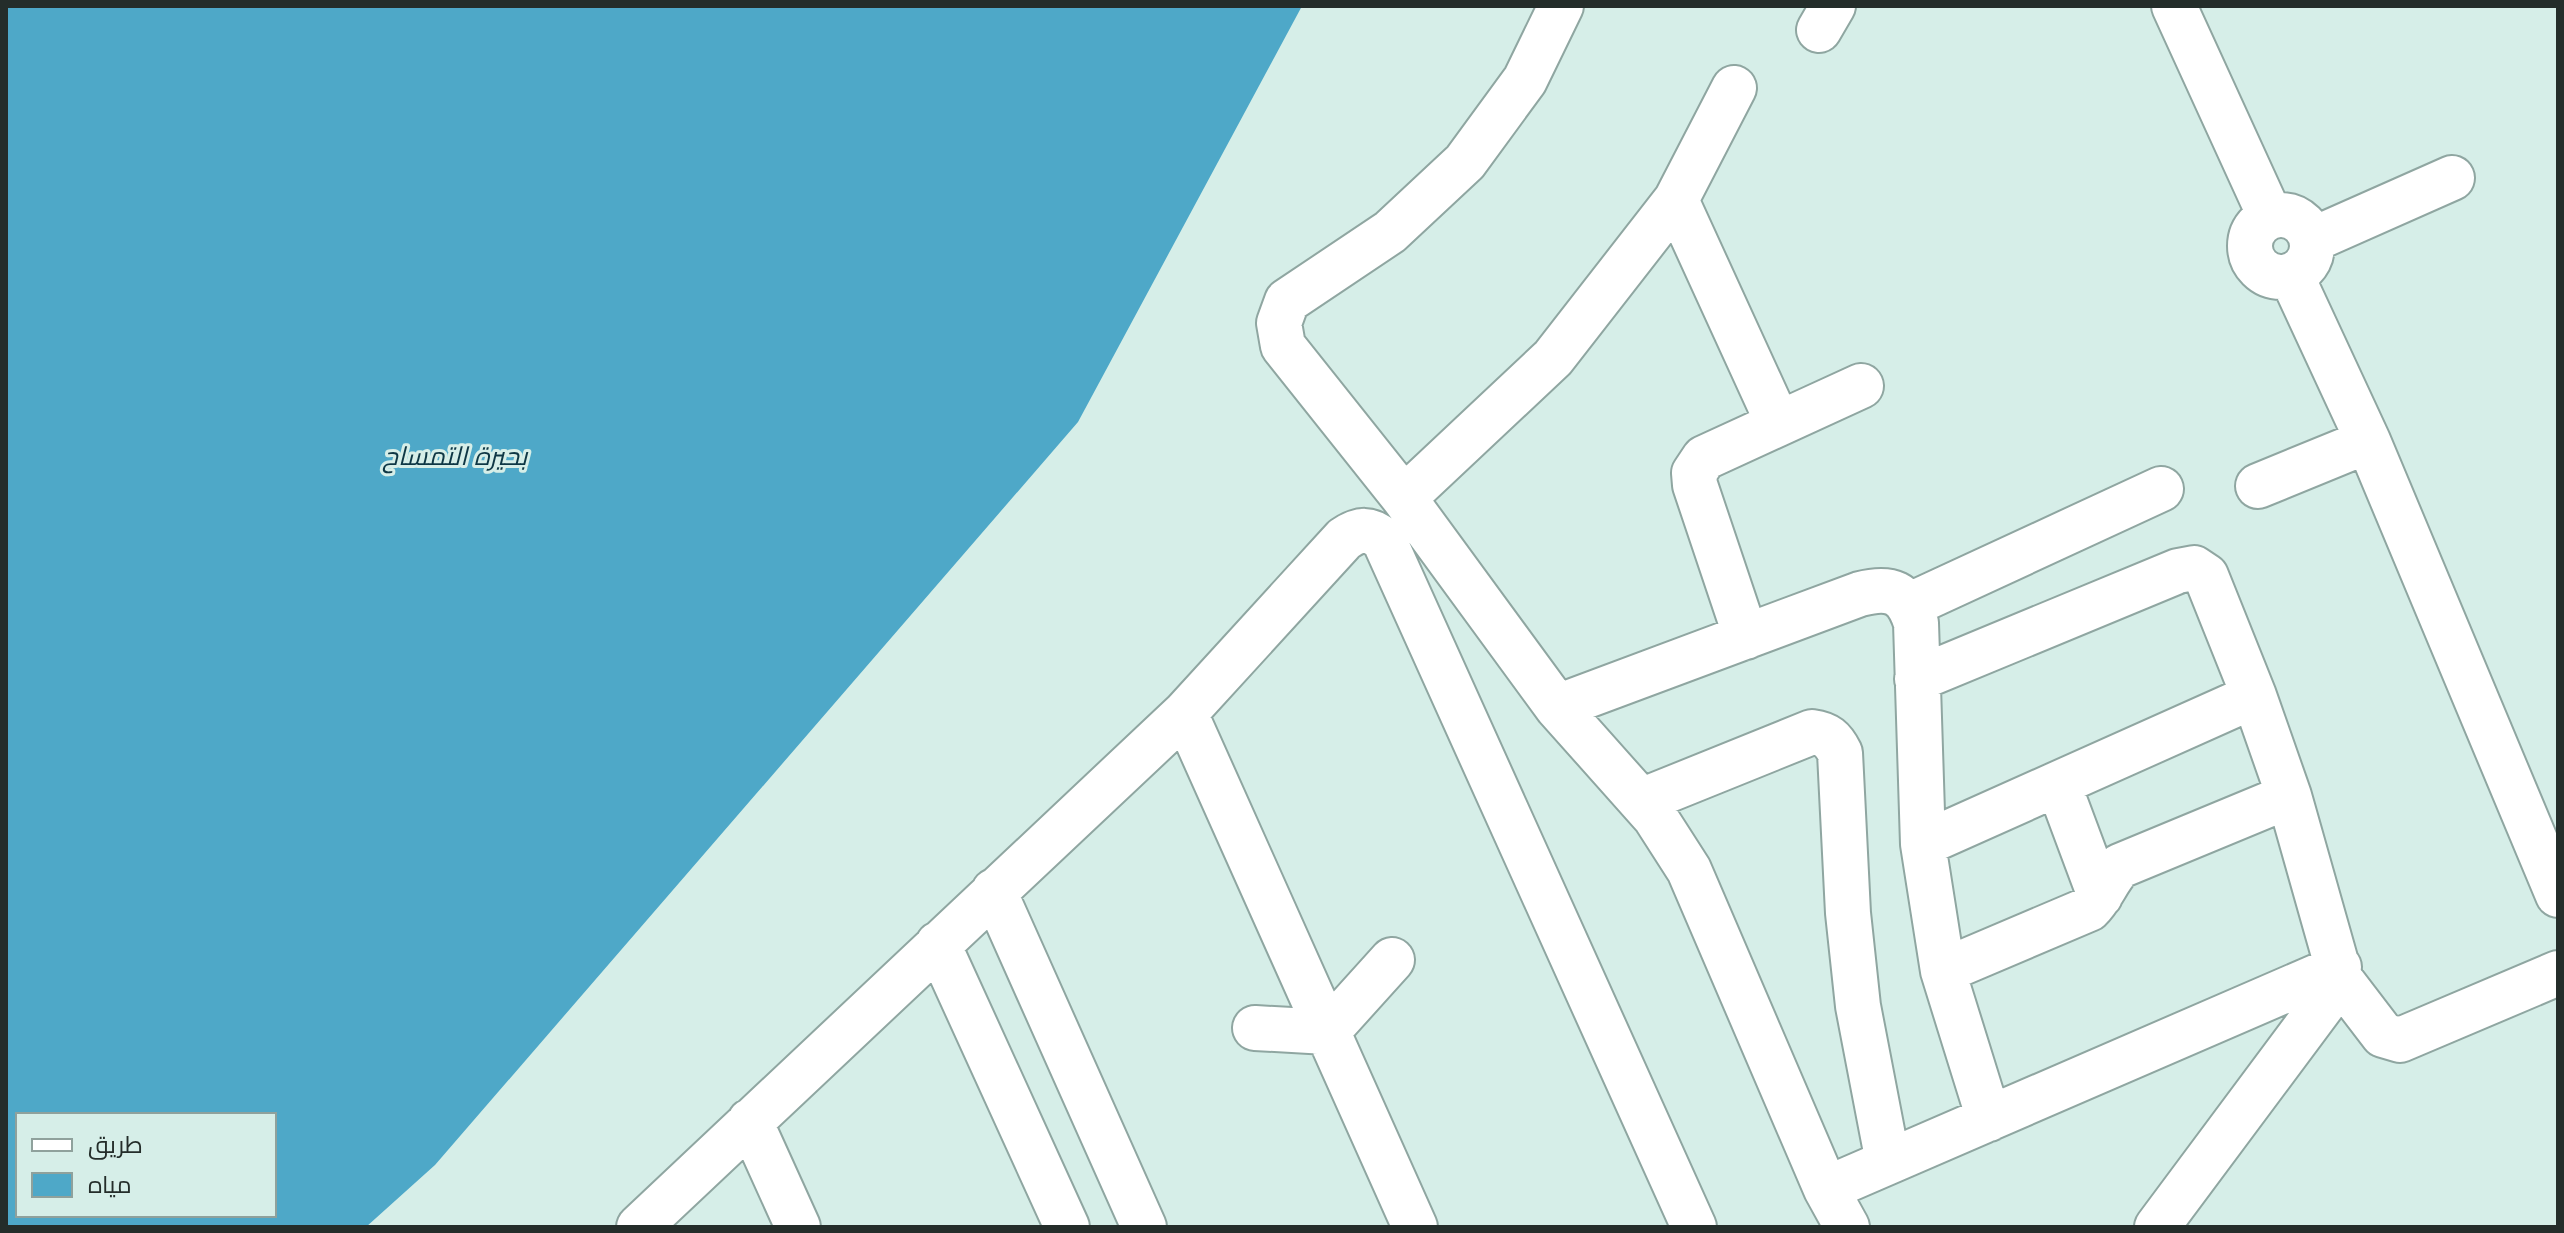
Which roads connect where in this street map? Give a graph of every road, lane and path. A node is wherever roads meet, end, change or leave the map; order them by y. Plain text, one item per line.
1 (1561, 6) edge
2 (2174, 6) edge
3 (1734, 88) dead end
4 (2452, 178) dead end
5 (1667, 212) junction
6 (2302, 258) junction
7 (1861, 386) dead end
8 (1765, 429) junction
9 (2368, 441) junction
10 (2258, 486) dead end
11 (2161, 489) dead end
12 (1404, 498) junction
13 (1910, 605) junction
14 (1746, 637) junction
15 (1917, 679) junction
16 (2254, 696) junction
17 (1557, 707) junction
18 (1185, 713) junction
19 (2059, 786) junction
20 (2289, 796) junction
21 (1641, 801) junction
22 (1923, 844) junction
23 (994, 891) junction
24 (2558, 895) edge
25 (2100, 896) junction
26 (938, 944) junction
27 (1392, 960) dead end
28 (1943, 971) junction
29 (2558, 973) edge
30 (2340, 974) junction
31 (1255, 1028) dead end
32 (1327, 1032) junction
33 (1989, 1119) junction
34 (750, 1121) junction
35 (1888, 1162) junction
36 (1826, 1189) junction
37 (639, 1227) edge
38 (798, 1227) edge
39 (1067, 1227) edge
40 (1144, 1227) edge
41 (1415, 1227) edge
42 (1694, 1227) edge
43 (1847, 1227) edge
44 (2157, 1227) edge

1 - 12 street
2 - 6 street
3 - 5 street
4 - 6 street
5 - 8 street
5 - 12 street
6 - 9 street
7 - 8 street
8 - 14 street
9 - 10 street
9 - 24 street
11 - 13 street
12 - 17 street
13 - 14 street
13 - 15 street
14 - 17 street
15 - 16 street
15 - 22 street
16 - 19 street
16 - 20 street
17 - 21 street
18 - 23 street
18 - 32 street
18 - 42 street
19 - 22 street
19 - 25 street
20 - 25 street
20 - 30 street
21 - 35 street
21 - 36 street
22 - 28 street
23 - 26 street
23 - 40 street
25 - 28 street
26 - 34 street
26 - 39 street
27 - 32 street
28 - 33 street
29 - 30 street
30 - 33 street
30 - 44 street
31 - 32 street
32 - 41 street
33 - 35 street
34 - 37 street
34 - 38 street
35 - 36 street
36 - 43 street

